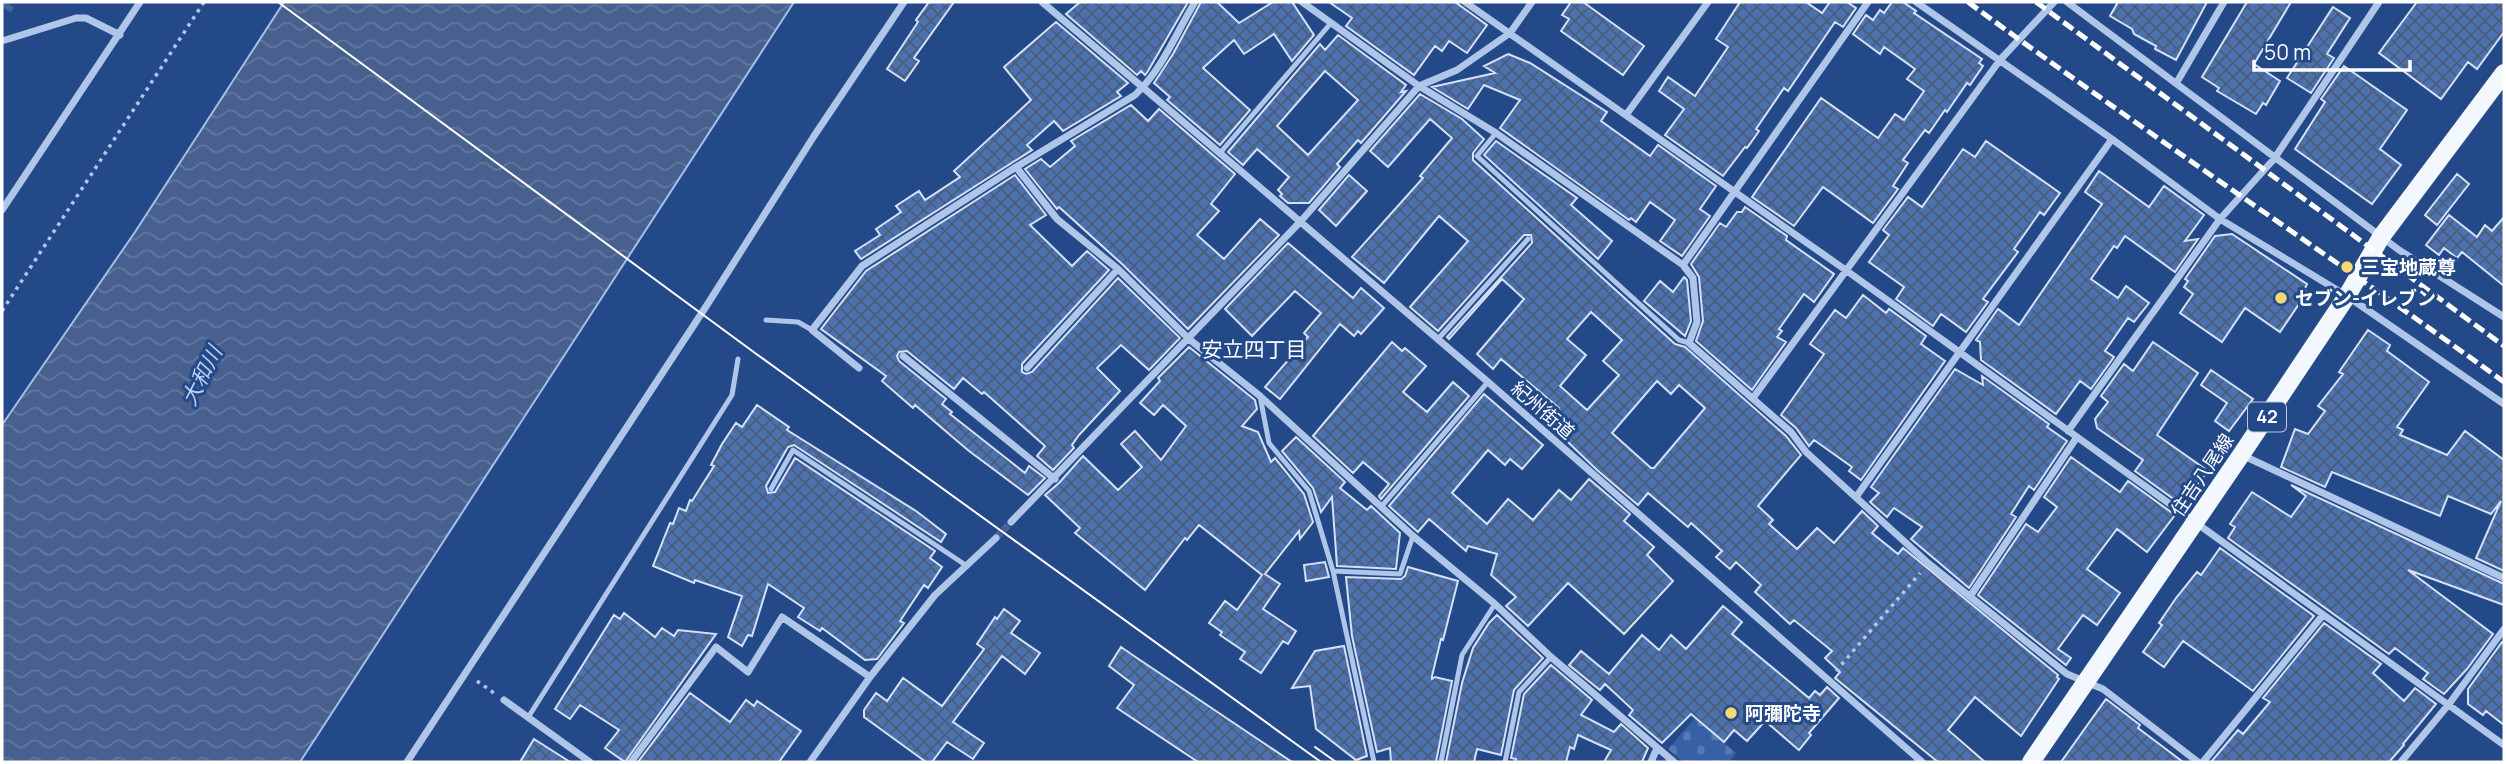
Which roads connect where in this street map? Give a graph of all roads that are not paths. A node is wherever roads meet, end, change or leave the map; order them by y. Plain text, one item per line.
1 (141, 2) edge
2 (904, 2) edge
3 (1041, 2) edge
4 (1195, 2) edge
5 (1302, 2) edge
6 (1465, 2) edge
7 (1532, 2) edge
8 (1708, 2) edge
9 (1868, 2) edge
10 (1916, 2) edge
11 (2054, 2) edge
12 (2067, 2) edge
13 (2224, 2) edge
14 (2379, 2) edge
15 (1331, 23) junction
16 (1510, 33) junction
17 (120, 35) junction
18 (2, 41) edge
19 (2000, 60) junction
20 (2504, 73) edge
21 (2177, 82) junction
22 (1419, 86) junction
23 (1142, 87) junction
24 (1626, 115) junction
25 (1496, 133) junction
26 (2112, 139) junction
27 (1220, 153) junction
28 (2274, 159) junction
29 (1016, 167) junction
30 (1734, 191) junction
31 (2, 210) edge
32 (2220, 219) junction
33 (1301, 221) junction
34 (2381, 237) junction
35 (1528, 239) dead end
36 (1683, 265) junction
37 (1118, 269) junction
38 (1847, 271) junction
39 (2347, 296) junction
40 (2504, 317) edge
41 (766, 320) dead end
42 (812, 330) junction
43 (1188, 339) junction
44 (1437, 339) junction
45 (1689, 343) junction
46 (1959, 353) junction
47 (903, 356) dead end
48 (738, 359) dead end
49 (859, 368) dead end
50 (1027, 368) dead end
51 (1488, 382) junction
52 (1260, 396) junction
53 (1753, 398) junction
54 (2504, 404) edge
55 (2068, 431) junction
56 (2077, 437) junction
57 (2241, 455) junction
58 (1055, 479) junction
59 (771, 489) dead end
60 (1856, 497) junction
61 (1381, 507) junction
62 (1011, 522) tunnel mouth
63 (2196, 522) junction
64 (1413, 536) junction
65 (996, 538) tunnel mouth
66 (967, 566) junction
67 (1333, 571) junction
68 (2504, 578) edge
69 (1971, 595) junction
70 (1495, 604) junction
71 (2323, 615) junction
72 (2504, 629) edge
73 (1551, 657) junction
74 (870, 677) junction
75 (2086, 682) junction
76 (504, 700) road end
77 (2449, 704) junction
78 (528, 716) junction
79 (2504, 745) edge
80 (1657, 748) junction
81 (407, 762) edge
82 (590, 762) edge
83 (631, 762) edge
84 (810, 762) edge
85 (1374, 762) edge
86 (1441, 762) edge
87 (1504, 762) edge
88 (1651, 762) edge
89 (1674, 762) edge
90 (1922, 762) edge
91 (2031, 762) edge
92 (2201, 762) edge
93 (2401, 762) edge

1 - 17 street
2 - 81 street
3 - 23 street, 紀州街道, bridge
4 - 23 street
5 - 15 street
6 - 16 street
7 - 16 street
8 - 24 street
9 - 30 street
10 - 19 street
11 - 19 street
12 - 21 street
13 - 21 street
14 - 28 street
15 - 22 street
15 - 27 lane
16 - 22 street
16 - 24 street
17 - 18 street
17 - 31 street
19 - 26 street
19 - 38 street
20 - 34 main road, 住吉八尾線 / 42
21 - 28 street
22 - 25 street
22 - 33 street
23 - 27 street, 紀州街道
23 - 29 street
24 - 30 street
25 - 36 street
25 - 45 lane
26 - 32 street
26 - 46 street
27 - 33 street, 紀州街道
28 - 32 street
28 - 34 street
29 - 37 street
29 - 42 street
30 - 36 street
30 - 38 street
32 - 39 street
32 - 55 street
33 - 43 street
33 - 44 street, 紀州街道
34 - 39 main road, 住吉八尾線 / 42
34 - 40 street
35 - 44 lane
36 - 45 street
37 - 43 street
37 - 50 street
38 - 46 street
38 - 53 street
39 - 54 street
39 - 57 main road, 住吉八尾線 / 42
41 - 42 lane
42 - 49 street
43 - 52 street
43 - 58 street
44 - 51 street, 紀州街道
45 - 53 street
46 - 55 street
46 - 60 street
47 - 58 street
48 - 78 lane
51 - 61 lane
51 - 90 street, 紀州街道
52 - 61 street
52 - 67 lane
53 - 60 street
55 - 56 street
56 - 63 street
56 - 69 street
57 - 63 main road, 住吉八尾線 / 42
57 - 68 street
58 - 62 street
59 - 66 lane
60 - 69 street
61 - 64 street
63 - 71 street
63 - 75 main road, 住吉八尾線 / 42
64 - 67 lane
64 - 70 street
65 - 66 street
66 - 74 street
67 - 85 lane
69 - 75 street
70 - 73 street
70 - 86 lane
71 - 77 street
71 - 92 street
72 - 77 street
73 - 80 street
73 - 87 lane
74 - 83 street
74 - 84 street
75 - 91 main road, 住吉八尾線 / 42
75 - 92 street
76 - 78 street
77 - 79 street
77 - 93 street
78 - 82 street
80 - 88 street
80 - 89 street

